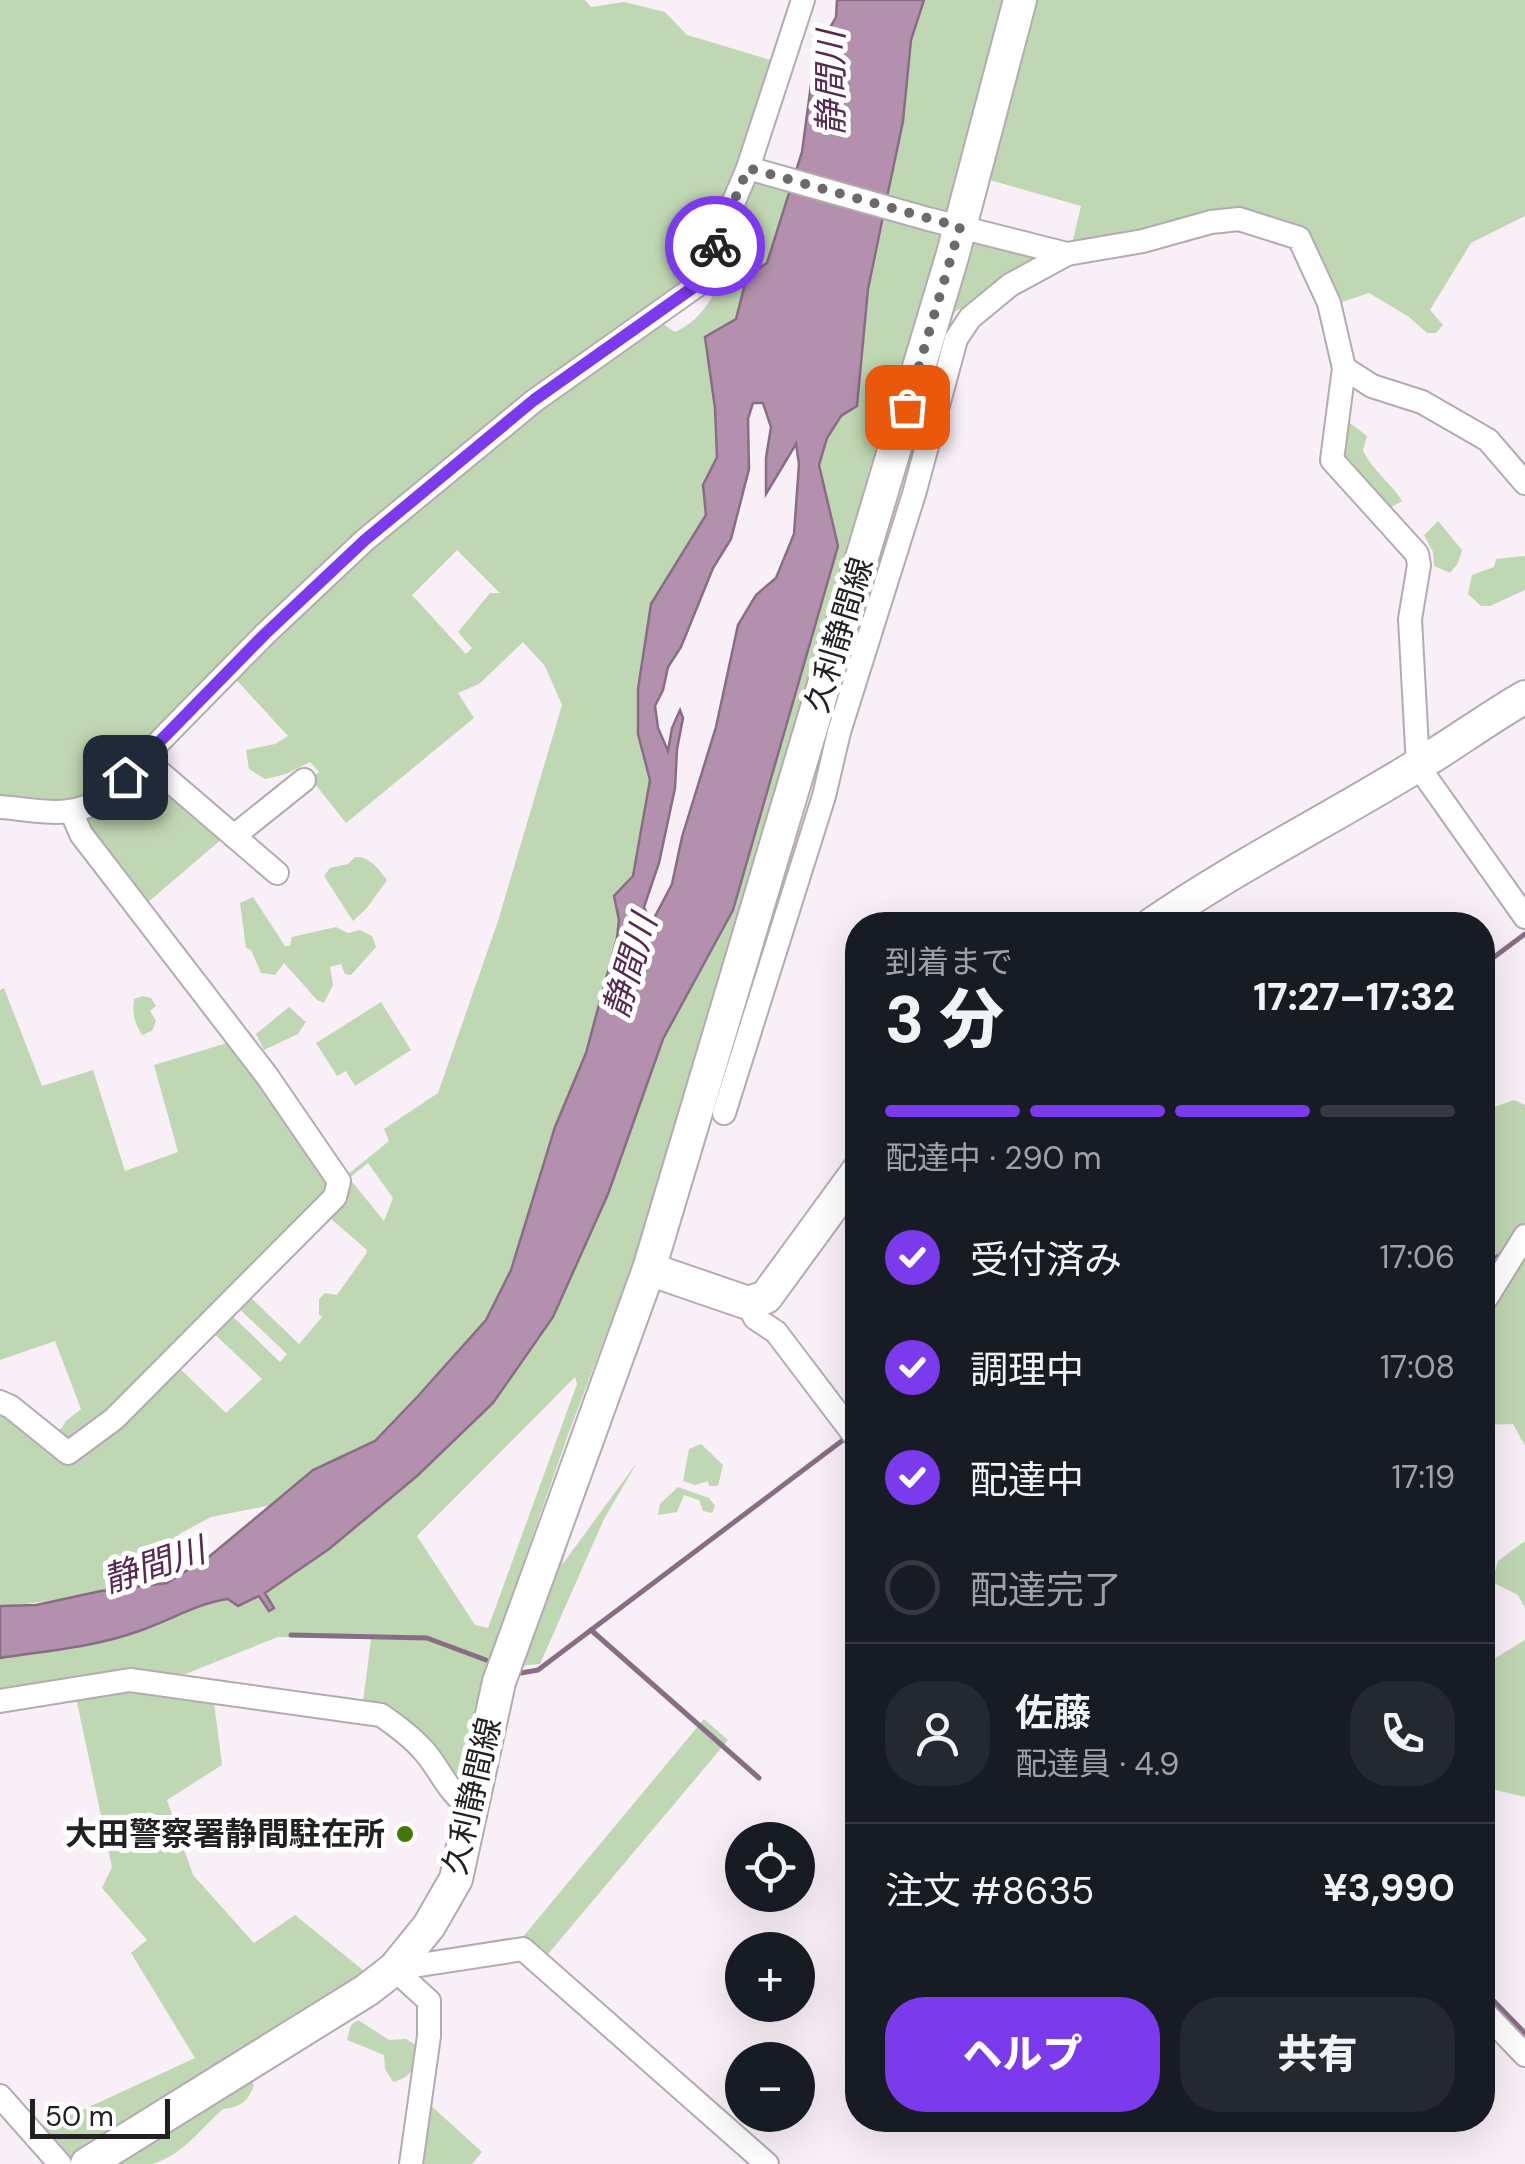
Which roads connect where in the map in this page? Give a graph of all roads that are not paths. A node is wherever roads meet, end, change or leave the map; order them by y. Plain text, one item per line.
1 (803, 0) edge
2 (1020, 0) edge
3 (748, 168) junction
4 (944, 223) junction
5 (1068, 254) junction
6 (1344, 368) junction
7 (1525, 482) edge
8 (1525, 697) edge
9 (143, 758) junction
10 (1418, 766) junction
11 (304, 780) dead end
12 (0, 807) edge
13 (72, 813) junction
14 (234, 836) junction
15 (277, 873) dead end
16 (1170, 912) edge
17 (1525, 917) edge
18 (724, 1114) dead end
19 (845, 1189) edge
20 (1525, 1236) edge
21 (650, 1269) junction
22 (1495, 1283) edge
23 (748, 1303) junction
24 (0, 1402) edge
25 (845, 1423) edge
26 (0, 1701) edge
27 (471, 1806) junction
28 (394, 1969) junction
29 (1495, 2024) edge
30 (1525, 2055) edge
31 (0, 2096) edge
32 (50, 2160) edge
33 (87, 2164) edge
34 (411, 2164) edge
35 (768, 2164) edge

1 - 3 street
2 - 4 main road, 久利静間線
3 - 4 street
3 - 9 street
4 - 5 street
4 - 21 main road, 久利静間線
5 - 6 street
5 - 18 street
6 - 7 street
6 - 10 street
8 - 10 main road
9 - 13 street
9 - 14 street
10 - 16 main road
10 - 17 street
11 - 14 street
12 - 13 street
13 - 24 street
14 - 15 street
19 - 23 main road
20 - 22 street
21 - 23 main road
21 - 27 main road, 久利静間線
23 - 25 street
26 - 27 street
27 - 28 main road, 久利静間線
28 - 33 main road, 久利静間線
28 - 34 street
28 - 35 street
29 - 30 street
31 - 32 street

